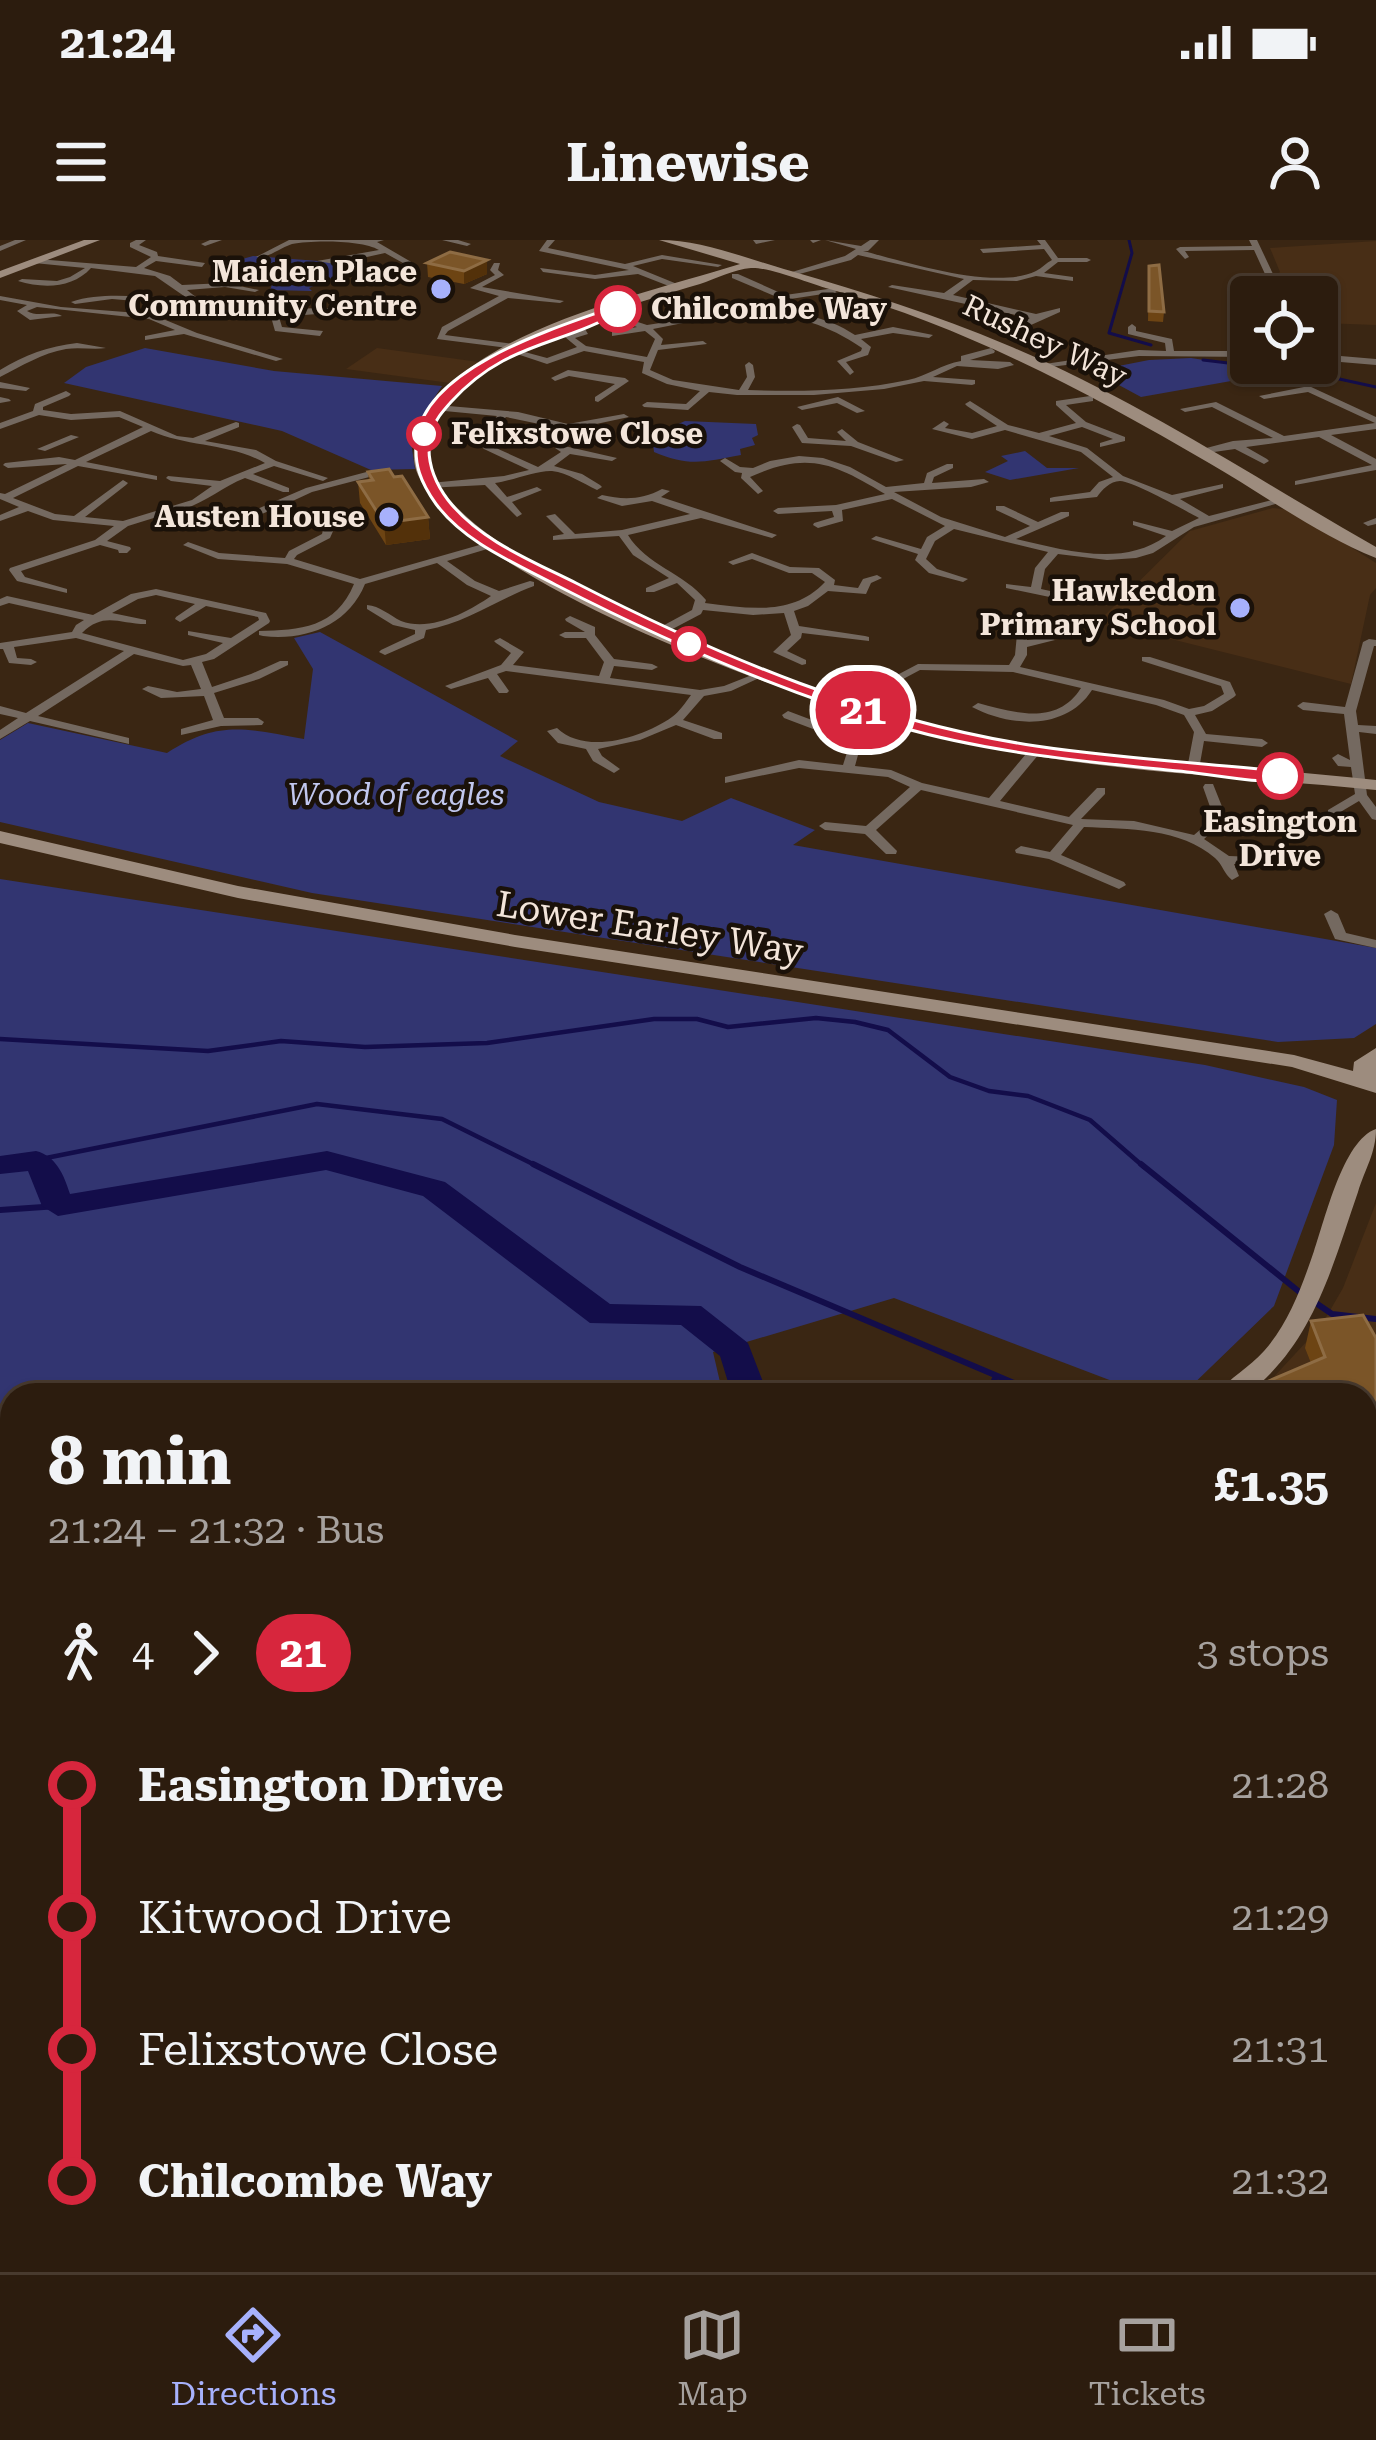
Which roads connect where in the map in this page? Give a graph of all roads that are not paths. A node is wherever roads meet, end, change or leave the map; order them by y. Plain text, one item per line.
1 (22, 240) edge
2 (94, 240) edge
3 (218, 240) edge
4 (294, 240) edge
5 (440, 240) edge
6 (551, 240) edge
7 (829, 240) edge
8 (875, 240) edge
9 (375, 241) edge
10 (756, 242) edge
11 (773, 242) edge
12 (205, 244) dead end
13 (467, 244) dead end
14 (670, 244) edge
15 (1044, 244) edge
16 (1255, 244) edge
17 (137, 246) edge
18 (176, 248) dead end
19 (0, 249) edge
20 (542, 249) junction
21 (248, 250) dead end
22 (1184, 250) dead end
23 (384, 251) junction
24 (862, 251) junction
25 (525, 252) dead end
26 (990, 254) dead end
27 (154, 256) junction
28 (662, 257) junction
29 (1056, 260) junction
30 (1087, 260) dead end
31 (37, 261) junction
32 (198, 261) dead end
33 (321, 261) dead end
34 (839, 261) junction
35 (757, 262) junction
36 (807, 262) dead end
37 (94, 265) junction
38 (496, 265) dead end
39 (718, 265) dead end
40 (625, 266) junction
41 (821, 266) junction
42 (860, 268) dead end
43 (135, 270) junction
44 (543, 270) dead end
45 (637, 272) junction
46 (364, 273) dead end
47 (795, 274) junction
48 (1038, 274) junction
49 (0, 275) edge
50 (735, 276) dead end
51 (1266, 276) edge
52 (1070, 278) dead end
53 (970, 279) junction
54 (22, 281) dead end
55 (660, 281) junction
56 (178, 287) junction
57 (640, 287) dead end
58 (892, 287) dead end
59 (475, 288) junction
60 (680, 288) junction
61 (255, 290) dead end
62 (507, 295) junction
63 (946, 296) junction
64 (187, 298) junction
65 (784, 298) junction
66 (858, 300) dead end
67 (0, 301) edge
68 (375, 301) dead end
69 (493, 301) junction
70 (71, 302) dead end
71 (560, 302) dead end
72 (977, 303) junction
73 (38, 304) junction
74 (200, 308) junction
75 (315, 308) junction
76 (184, 310) dead end
77 (959, 310) dead end
78 (1057, 310) dead end
79 (350, 313) dead end
80 (607, 313) junction
81 (765, 313) junction
82 (58, 316) dead end
83 (1037, 317) junction
84 (916, 320) dead end
85 (276, 323) junction
86 (770, 325) dead end
87 (261, 326) dead end
88 (1132, 327) dead end
89 (646, 328) junction
90 (1016, 328) junction
91 (997, 329) dead end
92 (893, 330) junction
93 (189, 332) junction
94 (585, 332) dead end
95 (320, 333) dead end
96 (615, 334) dead end
97 (928, 335) dead end
98 (148, 338) dead end
99 (854, 338) junction
100 (1030, 338) dead end
101 (297, 344) dead end
102 (703, 344) dead end
103 (583, 347) junction
104 (102, 348) dead end
105 (657, 348) junction
106 (517, 351) junction
107 (991, 351) dead end
108 (1170, 352) junction
109 (833, 353) dead end
110 (1230, 354) edge
111 (846, 356) junction
112 (279, 359) dead end
113 (1338, 359) edge
114 (647, 360) junction
115 (966, 362) junction
116 (1376, 362) edge
117 (1010, 364) dead end
118 (749, 365) dead end
119 (1042, 365) junction
120 (2, 371) edge
121 (850, 372) dead end
122 (561, 374) dead end
123 (649, 374) junction
124 (926, 379) junction
125 (833, 381) dead end
126 (973, 382) dead end
127 (0, 385) edge
128 (26, 388) dead end
129 (623, 388) junction
130 (707, 389) junction
131 (743, 391) junction
132 (61, 394) dead end
133 (841, 395) junction
134 (1264, 396) dead end
135 (598, 399) dead end
136 (1090, 399) dead end
137 (501, 400) dead end
138 (970, 404) dead end
139 (647, 405) dead end
140 (1059, 406) junction
141 (802, 407) dead end
142 (1043, 407) dead end
143 (437, 408) junction
144 (1185, 409) dead end
145 (860, 411) dead end
146 (38, 412) junction
147 (489, 412) junction
148 (505, 414) junction
149 (1234, 415) junction
150 (624, 417) dead end
151 (965, 418) dead end
152 (988, 418) junction
153 (1214, 419) dead end
154 (1083, 424) junction
155 (1376, 424) edge
156 (0, 426) edge
157 (151, 427) junction
158 (239, 427) dead end
159 (796, 427) dead end
160 (1005, 427) junction
161 (920, 428) dead end
162 (842, 432) dead end
163 (1320, 434) junction
164 (477, 435) dead end
165 (1041, 436) junction
166 (74, 437) dead end
167 (1136, 438) dead end
168 (1281, 438) junction
169 (1122, 439) junction
170 (1229, 442) junction
171 (855, 443) junction
172 (196, 444) junction
173 (1103, 445) dead end
174 (487, 447) dead end
175 (520, 451) dead end
176 (1200, 451) junction
177 (91, 453) junction
178 (503, 455) junction
179 (898, 460) dead end
180 (725, 461) dead end
181 (1264, 461) dead end
182 (71, 462) junction
183 (831, 462) junction
184 (273, 463) junction
185 (8, 465) dead end
186 (1376, 465) edge
187 (950, 466) dead end
188 (541, 468) junction
189 (754, 471) junction
190 (374, 473) edge
191 (248, 476) junction
192 (579, 476) junction
193 (154, 478) dead end
194 (171, 478) dead end
195 (323, 478) dead end
196 (1120, 478) junction
197 (488, 481) junction
198 (928, 482) junction
199 (984, 482) dead end
200 (1214, 483) dead end
201 (1298, 483) dead end
202 (123, 484) dead end
203 (221, 484) junction
204 (430, 486) junction
205 (286, 490) dead end
206 (537, 490) dead end
207 (665, 491) dead end
208 (758, 491) dead end
209 (889, 493) junction
210 (8, 498) edge
211 (652, 498) junction
212 (1171, 498) junction
213 (1288, 499) junction
214 (1054, 500) dead end
215 (505, 501) junction
216 (278, 505) junction
217 (29, 507) junction
218 (836, 508) junction
219 (1000, 508) dead end
220 (176, 510) junction
221 (778, 511) dead end
222 (0, 513) edge
223 (517, 514) dead end
224 (1065, 514) dead end
225 (701, 515) junction
226 (550, 516) dead end
227 (213, 518) dead end
228 (245, 518) dead end
229 (75, 520) junction
230 (1209, 520) junction
231 (1137, 523) dead end
232 (124, 524) junction
233 (818, 524) dead end
234 (953, 525) junction
235 (1036, 525) junction
236 (743, 526) junction
237 (730, 530) dead end
238 (622, 533) junction
239 (212, 534) dead end
240 (1172, 534) junction
241 (772, 535) dead end
242 (570, 536) junction
243 (876, 539) dead end
244 (1008, 539) junction
245 (99, 542) junction
246 (490, 545) junction
247 (127, 549) dead end
248 (590, 549) dead end
249 (1056, 550) junction
250 (1375, 550) edge
251 (924, 553) junction
252 (440, 560) junction
253 (288, 561) junction
254 (733, 562) dead end
255 (0, 569) edge
256 (14, 570) junction
257 (877, 578) dead end
258 (963, 578) dead end
259 (677, 579) junction
260 (360, 582) junction
261 (530, 584) dead end
262 (1010, 586) dead end
263 (828, 588) junction
264 (650, 590) dead end
265 (1035, 590) junction
266 (63, 591) dead end
267 (499, 595) junction
268 (8, 598) edge
269 (206, 602) junction
270 (1088, 602) dead end
271 (700, 606) junction
272 (371, 607) dead end
273 (789, 611) junction
274 (98, 617) junction
275 (180, 619) dead end
276 (570, 619) dead end
277 (142, 622) dead end
278 (421, 628) junction
279 (797, 629) junction
280 (659, 632) junction
281 (191, 633) dead end
282 (76, 635) junction
283 (565, 635) dead end
284 (589, 635) junction
285 (271, 637) dead end
286 (1373, 638) edge
287 (865, 639) dead end
288 (1049, 640) dead end
289 (500, 641) dead end
290 (232, 642) junction
291 (3, 646) edge
292 (129, 652) junction
293 (385, 652) dead end
294 (31, 662) dead end
295 (196, 662) junction
296 (610, 662) junction
297 (802, 662) dead end
298 (284, 663) dead end
299 (1154, 663) dead end
300 (505, 667) junction
301 (652, 667) dead end
302 (1013, 669) junction
303 (490, 673) junction
304 (762, 674) junction
305 (886, 679) dead end
306 (1376, 682) edge
307 (1358, 684) junction
308 (1089, 685) junction
309 (451, 686) dead end
310 (599, 686) junction
311 (148, 689) dead end
312 (207, 690) junction
313 (503, 691) dead end
314 (700, 693) junction
315 (1303, 706) dead end
316 (978, 707) dead end
317 (0, 710) edge
318 (1350, 711) junction
319 (995, 712) junction
320 (1188, 713) junction
321 (29, 717) junction
322 (673, 720) junction
323 (220, 722) junction
324 (258, 722) dead end
325 (792, 722) dead end
326 (973, 722) dead end
327 (1354, 728) junction
328 (1376, 730) edge
329 (554, 731) dead end
330 (185, 732) dead end
331 (0, 735) edge
332 (718, 736) dead end
333 (1200, 737) junction
334 (125, 741) dead end
335 (856, 741) junction
336 (895, 743) dead end
337 (1262, 743) dead end
338 (591, 747) junction
339 (1035, 752) junction
340 (1338, 758) dead end
341 (849, 766) junction
342 (614, 769) dead end
343 (1193, 769) junction
344 (729, 780) dead end
345 (1364, 782) edge
346 (918, 786) junction
347 (1101, 791) dead end
348 (1217, 793) dead end
349 (993, 802) junction
350 (1332, 813) dead end
351 (1376, 816) edge
352 (1077, 822) junction
353 (824, 826) dead end
354 (869, 830) junction
355 (0, 837) edge
356 (1196, 839) junction
357 (1021, 850) dead end
358 (891, 851) dead end
359 (1053, 856) junction
360 (1226, 860) junction
361 (1256, 860) dead end
362 (1232, 877) dead end
363 (1120, 885) dead end
364 (1331, 914) dead end
365 (1376, 944) edge
366 (1371, 1071) edge
367 (1376, 1136) edge
368 (1244, 1383) edge

1 - 19 street
2 - 31 street
3 - 12 street
4 - 9 street
4 - 21 street
5 - 13 street
6 - 20 street
7 - 24 street
8 - 24 street
9 - 23 street
10 - 11 street
14 - 28 street
14 - 35 street, Rushey Way
15 - 26 street
15 - 29 street
16 - 22 street
16 - 51 street
17 - 27 street
18 - 27 street
20 - 25 street
20 - 40 street
23 - 33 street
23 - 46 street
24 - 34 street
24 - 53 street
27 - 32 street
27 - 43 street
28 - 39 street
28 - 40 street
29 - 30 street
29 - 48 street
31 - 37 street
31 - 49 street
34 - 41 street
34 - 42 street
35 - 47 street, Rushey Way
35 - 60 street
36 - 41 street
37 - 43 street
37 - 54 street
38 - 59 street
40 - 45 street
41 - 47 street
43 - 56 street
44 - 45 street
45 - 55 street
47 - 119 street, Rushey Way
48 - 52 street
48 - 53 street
50 - 65 street
53 - 63 street
55 - 57 street
55 - 60 street
56 - 61 street
56 - 64 street
58 - 63 street
59 - 62 street
59 - 69 street
60 - 80 street
62 - 69 street
62 - 71 street
63 - 72 street
64 - 70 street
64 - 74 street
65 - 66 street
65 - 81 street
67 - 73 street
68 - 75 street
69 - 106 street
72 - 77 street
72 - 83 street
73 - 82 street
73 - 93 street
74 - 76 street
74 - 85 street
75 - 79 street
75 - 85 street
78 - 83 street
80 - 89 street
80 - 106 street
81 - 86 street
81 - 89 street
81 - 99 street
83 - 90 street
84 - 92 street
85 - 87 street
85 - 95 street
85 - 101 street
88 - 108 street
89 - 96 street
89 - 105 street
90 - 91 street
90 - 100 street
92 - 97 street
92 - 99 street
93 - 98 street
93 - 112 street
94 - 103 street
99 - 111 street
102 - 105 street
103 - 106 street
103 - 114 street
104 - 120 street
105 - 114 street
106 - 143 street
107 - 115 street
108 - 110 street
108 - 119 street
109 - 111 street
111 - 121 street
113 - 116 street
114 - 123 street
115 - 117 street
115 - 124 street
118 - 131 street
119 - 176 street, Rushey Way
122 - 129 street
123 - 129 street
123 - 130 street
124 - 126 street
124 - 133 street
125 - 133 street
127 - 128 street
129 - 135 street
130 - 131 street
130 - 139 street
131 - 133 street
132 - 146 street
133 - 141 street
133 - 145 street
134 - 155 street
136 - 140 street
137 - 147 street
138 - 152 street
140 - 142 street
140 - 154 street
143 - 147 street
143 - 204 street
144 - 149 street
146 - 156 street
146 - 157 street
147 - 148 street
148 - 150 street
148 - 164 street
149 - 153 street
149 - 168 street
151 - 152 street
152 - 160 street
154 - 165 street
154 - 169 street
155 - 163 street
157 - 172 street
157 - 177 street
158 - 172 street
159 - 171 street
160 - 161 street
160 - 165 street
162 - 171 street
163 - 168 street
163 - 186 street
165 - 196 street
166 - 177 street
167 - 169 street
168 - 170 street
169 - 173 street
170 - 176 street
170 - 181 street
171 - 179 street
171 - 183 street
172 - 184 street
174 - 178 street
175 - 178 street
176 - 213 street, Rushey Way
177 - 182 street
178 - 188 street
180 - 189 street
182 - 185 street
182 - 193 street
182 - 210 street
183 - 189 street
183 - 209 street
184 - 191 street
184 - 195 street
186 - 201 street
187 - 198 street
188 - 192 street
188 - 192 street
188 - 197 street
189 - 208 street
190 - 216 street
191 - 203 street
191 - 205 street
192 - 211 street
194 - 203 street
196 - 212 street
196 - 214 street
197 - 204 street
197 - 215 street
198 - 199 street
198 - 209 street
200 - 212 street
202 - 229 street
203 - 220 street
204 - 246 street
206 - 215 street
207 - 211 street
209 - 218 street
209 - 234 street
210 - 217 street
210 - 222 street
211 - 225 street
212 - 230 street
213 - 230 street
213 - 250 street, Rushey Way
215 - 223 street
216 - 228 street
216 - 253 street
217 - 222 street
217 - 229 street
218 - 221 street
218 - 233 street
219 - 235 street
220 - 227 street
220 - 232 street
224 - 235 street
225 - 236 street
225 - 238 street
226 - 242 street
229 - 232 street
230 - 240 street
231 - 240 street
232 - 245 street
234 - 244 street
234 - 251 street
235 - 244 street
236 - 237 street
236 - 241 street
238 - 242 street
238 - 259 street
239 - 253 street
240 - 249 street
242 - 248 street
243 - 251 street
244 - 249 street
245 - 247 street
245 - 256 street
246 - 252 street
246 - 280 street
249 - 265 street
251 - 258 street
252 - 260 street
252 - 267 street
253 - 260 street
254 - 263 street
255 - 256 street
256 - 266 street
257 - 263 street
259 - 264 street
259 - 271 street
260 - 285 street
261 - 267 street
262 - 265 street
263 - 273 street
265 - 270 street
267 - 278 street
268 - 274 street
269 - 274 street
269 - 275 street
269 - 290 street
271 - 273 street
271 - 280 street
272 - 278 street
273 - 279 street
274 - 277 street
274 - 282 street
276 - 284 street
278 - 293 street
279 - 287 street
279 - 297 street
280 - 304 street
281 - 290 street
282 - 291 street
282 - 292 street
283 - 284 street
284 - 296 street
286 - 307 street
288 - 302 street
289 - 300 street
290 - 295 street
291 - 294 street
292 - 295 street
292 - 321 street
295 - 312 street
296 - 301 street
296 - 310 street
298 - 312 street
299 - 320 street
300 - 303 street
300 - 310 street
302 - 305 street
302 - 308 street
303 - 309 street
303 - 313 street
304 - 314 street
304 - 339 street
306 - 307 street
307 - 318 street
308 - 319 street
308 - 320 street
310 - 314 street
311 - 312 street
312 - 323 street
314 - 322 street
315 - 318 street
316 - 319 street
317 - 321 street
318 - 327 street
319 - 326 street
320 - 333 street
321 - 331 street
321 - 334 street
322 - 332 street
322 - 338 street
323 - 324 street
323 - 330 street
325 - 335 street
327 - 328 street
327 - 345 street
329 - 338 street
333 - 337 street
333 - 343 street
335 - 336 street
335 - 341 street
338 - 342 street
339 - 343 street
339 - 349 street
340 - 345 street
341 - 344 street
341 - 346 street
343 - 345 street
345 - 350 street
345 - 351 street
346 - 349 street
346 - 354 street
347 - 352 street
348 - 356 street
349 - 352 street
352 - 356 street
352 - 359 street
353 - 354 street
354 - 358 street
355 - 366 street, Lower Earley Way
356 - 360 street
357 - 359 street
359 - 363 street
360 - 361 street
360 - 362 street
364 - 365 street
367 - 368 street

